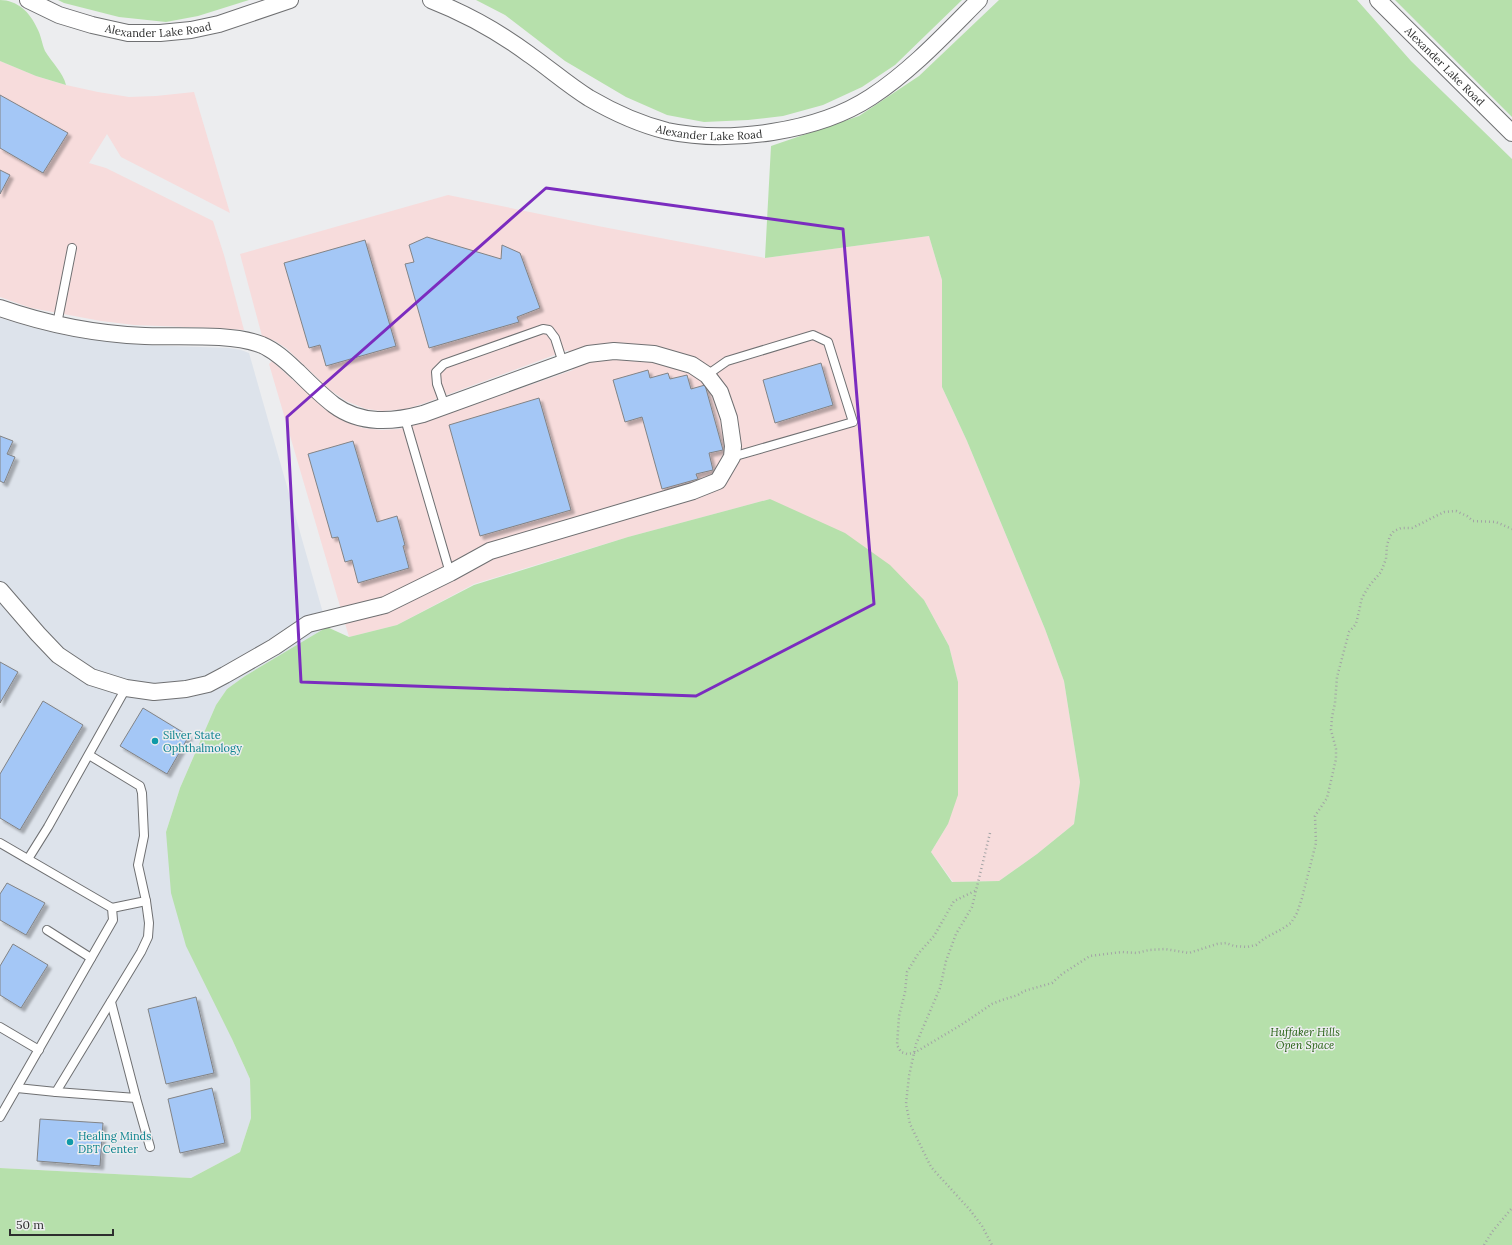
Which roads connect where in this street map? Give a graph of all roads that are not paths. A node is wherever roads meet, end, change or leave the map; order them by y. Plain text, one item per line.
1 (28, 0) edge
2 (290, 0) edge
3 (431, 0) edge
4 (979, 0) edge
5 (1378, 0) edge
6 (1512, 133) edge
7 (72, 248) dead end
8 (0, 308) edge
9 (57, 324) junction
10 (563, 363) junction
11 (707, 375) junction
12 (445, 406) junction
13 (405, 418) junction
14 (732, 457) junction
15 (450, 573) junction
16 (0, 590) edge
17 (126, 688) junction
18 (89, 756) junction
19 (0, 843) edge
20 (28, 859) junction
21 (146, 901) junction
22 (112, 908) junction
23 (47, 930) dead end
24 (91, 958) junction
25 (111, 1002) junction
26 (0, 1027) edge
27 (39, 1050) junction
28 (17, 1088) junction
29 (56, 1092) junction
30 (136, 1098) junction
31 (0, 1117) edge
32 (150, 1147) dead end

1 - 2 street, Alexander Lake Road
3 - 4 street, Alexander Lake Road
5 - 6 street, Alexander Lake Road
7 - 9 lane
8 - 9 street
9 - 13 street
10 - 11 street
10 - 12 street
10 - 12 lane
11 - 14 street
11 - 14 lane
12 - 13 street
13 - 15 lane
14 - 15 street
15 - 17 street
16 - 17 street
17 - 18 lane
18 - 20 lane
18 - 21 lane
19 - 20 lane
20 - 22 lane
21 - 22 lane
21 - 25 lane
22 - 24 lane
23 - 24 lane
24 - 27 lane
25 - 29 lane
25 - 30 lane
26 - 27 lane
27 - 28 lane
28 - 29 lane
28 - 31 lane
29 - 30 lane
30 - 32 lane

